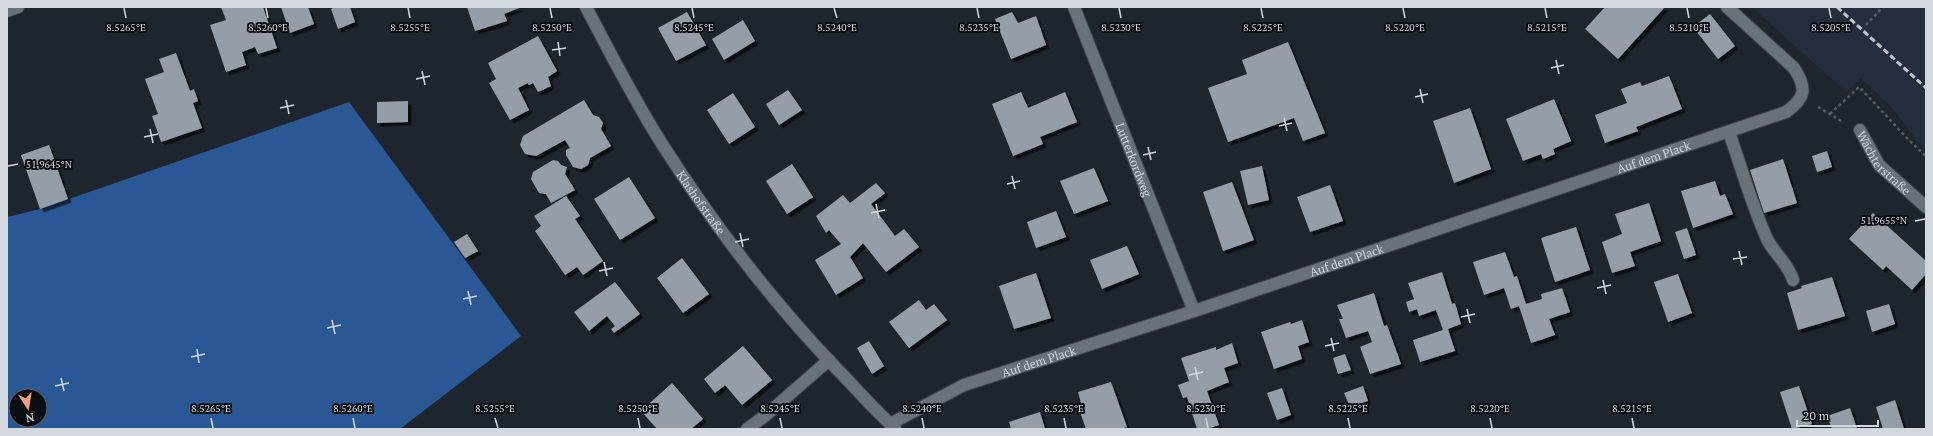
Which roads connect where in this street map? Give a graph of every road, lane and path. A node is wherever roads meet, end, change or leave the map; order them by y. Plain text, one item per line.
1 (18, 7) edge
2 (586, 7) edge
3 (1074, 7) edge
4 (1727, 7) edge
5 (1883, 7) edge
6 (7, 11) edge
7 (1866, 25) dead end
8 (1802, 98) junction
9 (1830, 114) junction
10 (1860, 130) joint
11 (1729, 132) junction
12 (1926, 156) edge
13 (1926, 207) edge
14 (1792, 280) dead end
15 (1194, 311) junction
16 (828, 360) junction
17 (893, 426) edge
18 (746, 429) edge

1 - 6 street
2 - 16 street, Klashofstraße
3 - 15 street, Lutterkordweg
4 - 8 street
5 - 7 path
8 - 9 path, Wächterstraße
8 - 11 street, Auf dem Plack
9 - 10 path, Wächterstraße
9 - 12 path
10 - 13 street, Wächterstraße
11 - 14 street
11 - 15 street, Auf dem Plack
15 - 17 street, Auf dem Plack
16 - 17 street, Klashofstraße
16 - 18 street

